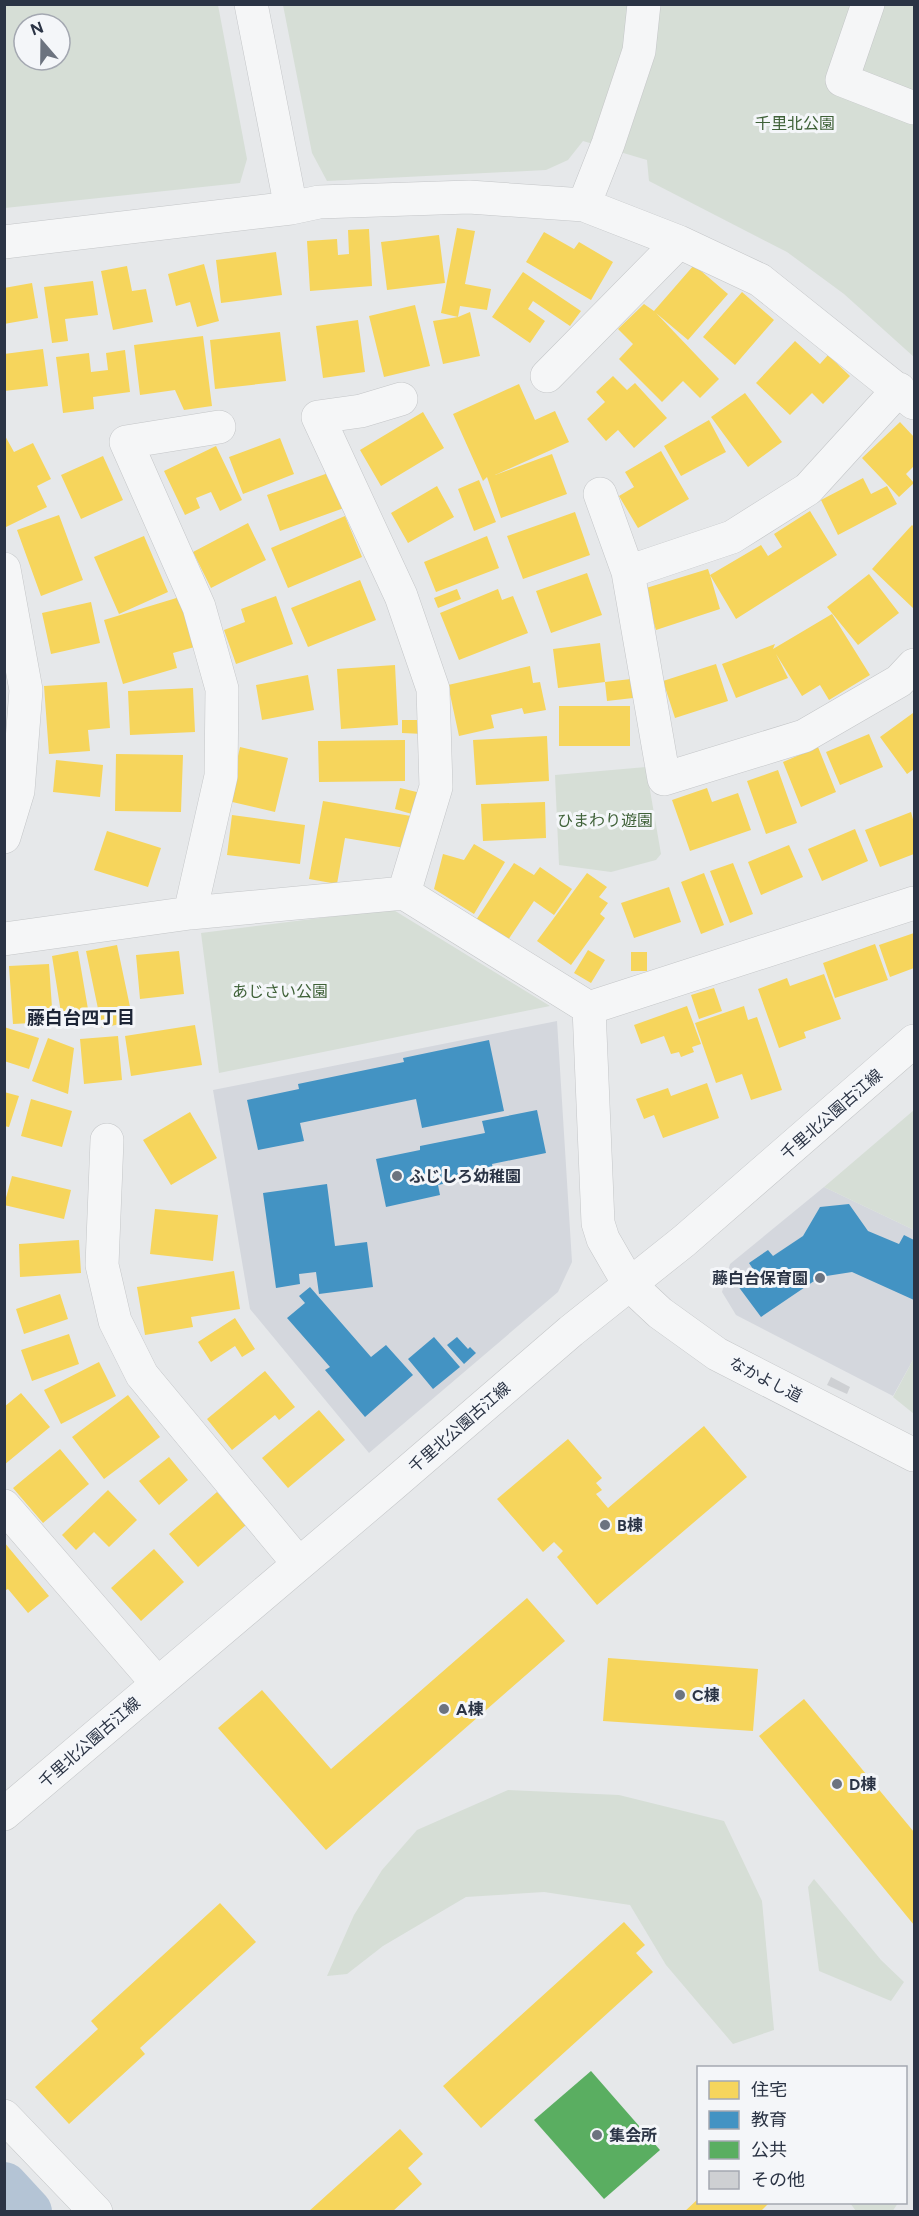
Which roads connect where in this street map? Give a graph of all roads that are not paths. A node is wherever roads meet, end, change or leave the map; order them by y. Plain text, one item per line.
1 (251, 4) edge
2 (644, 4) edge
3 (868, 4) edge
4 (915, 108) edge
5 (584, 205) junction
6 (291, 208) junction
7 (4, 242) edge
8 (679, 242) junction
9 (547, 376) dead end
10 (907, 396) edge
11 (401, 399) dead end
12 (219, 427) dead end
13 (600, 494) dead end
14 (4, 569) edge
15 (628, 572) junction
16 (915, 666) edge
17 (4, 837) edge
18 (404, 893) junction
19 (915, 903) edge
20 (190, 913) junction
21 (4, 939) edge
22 (589, 1008) junction
23 (915, 1041) edge
24 (106, 1140) dead end
25 (629, 1284) junction
26 (915, 1455) edge
27 (4, 1506) edge
28 (298, 1564) junction
29 (157, 1683) junction
30 (4, 1814) edge
31 (4, 2116) edge
32 (96, 2211) edge

1 - 6 street
2 - 5 street
3 - 4 street
5 - 6 street
5 - 8 street
6 - 7 street
8 - 9 street
8 - 10 street
10 - 15 street
11 - 18 street
12 - 20 street
13 - 15 street
14 - 17 street
15 - 16 street
18 - 20 street
18 - 22 street
19 - 22 street
20 - 21 street
22 - 25 street, なかよし道
23 - 25 street, 千里北公園古江線
24 - 28 street
25 - 26 street, なかよし道
25 - 28 street, 千里北公園古江線
27 - 29 street
28 - 29 street, 千里北公園古江線
29 - 30 street, 千里北公園古江線
31 - 32 street

